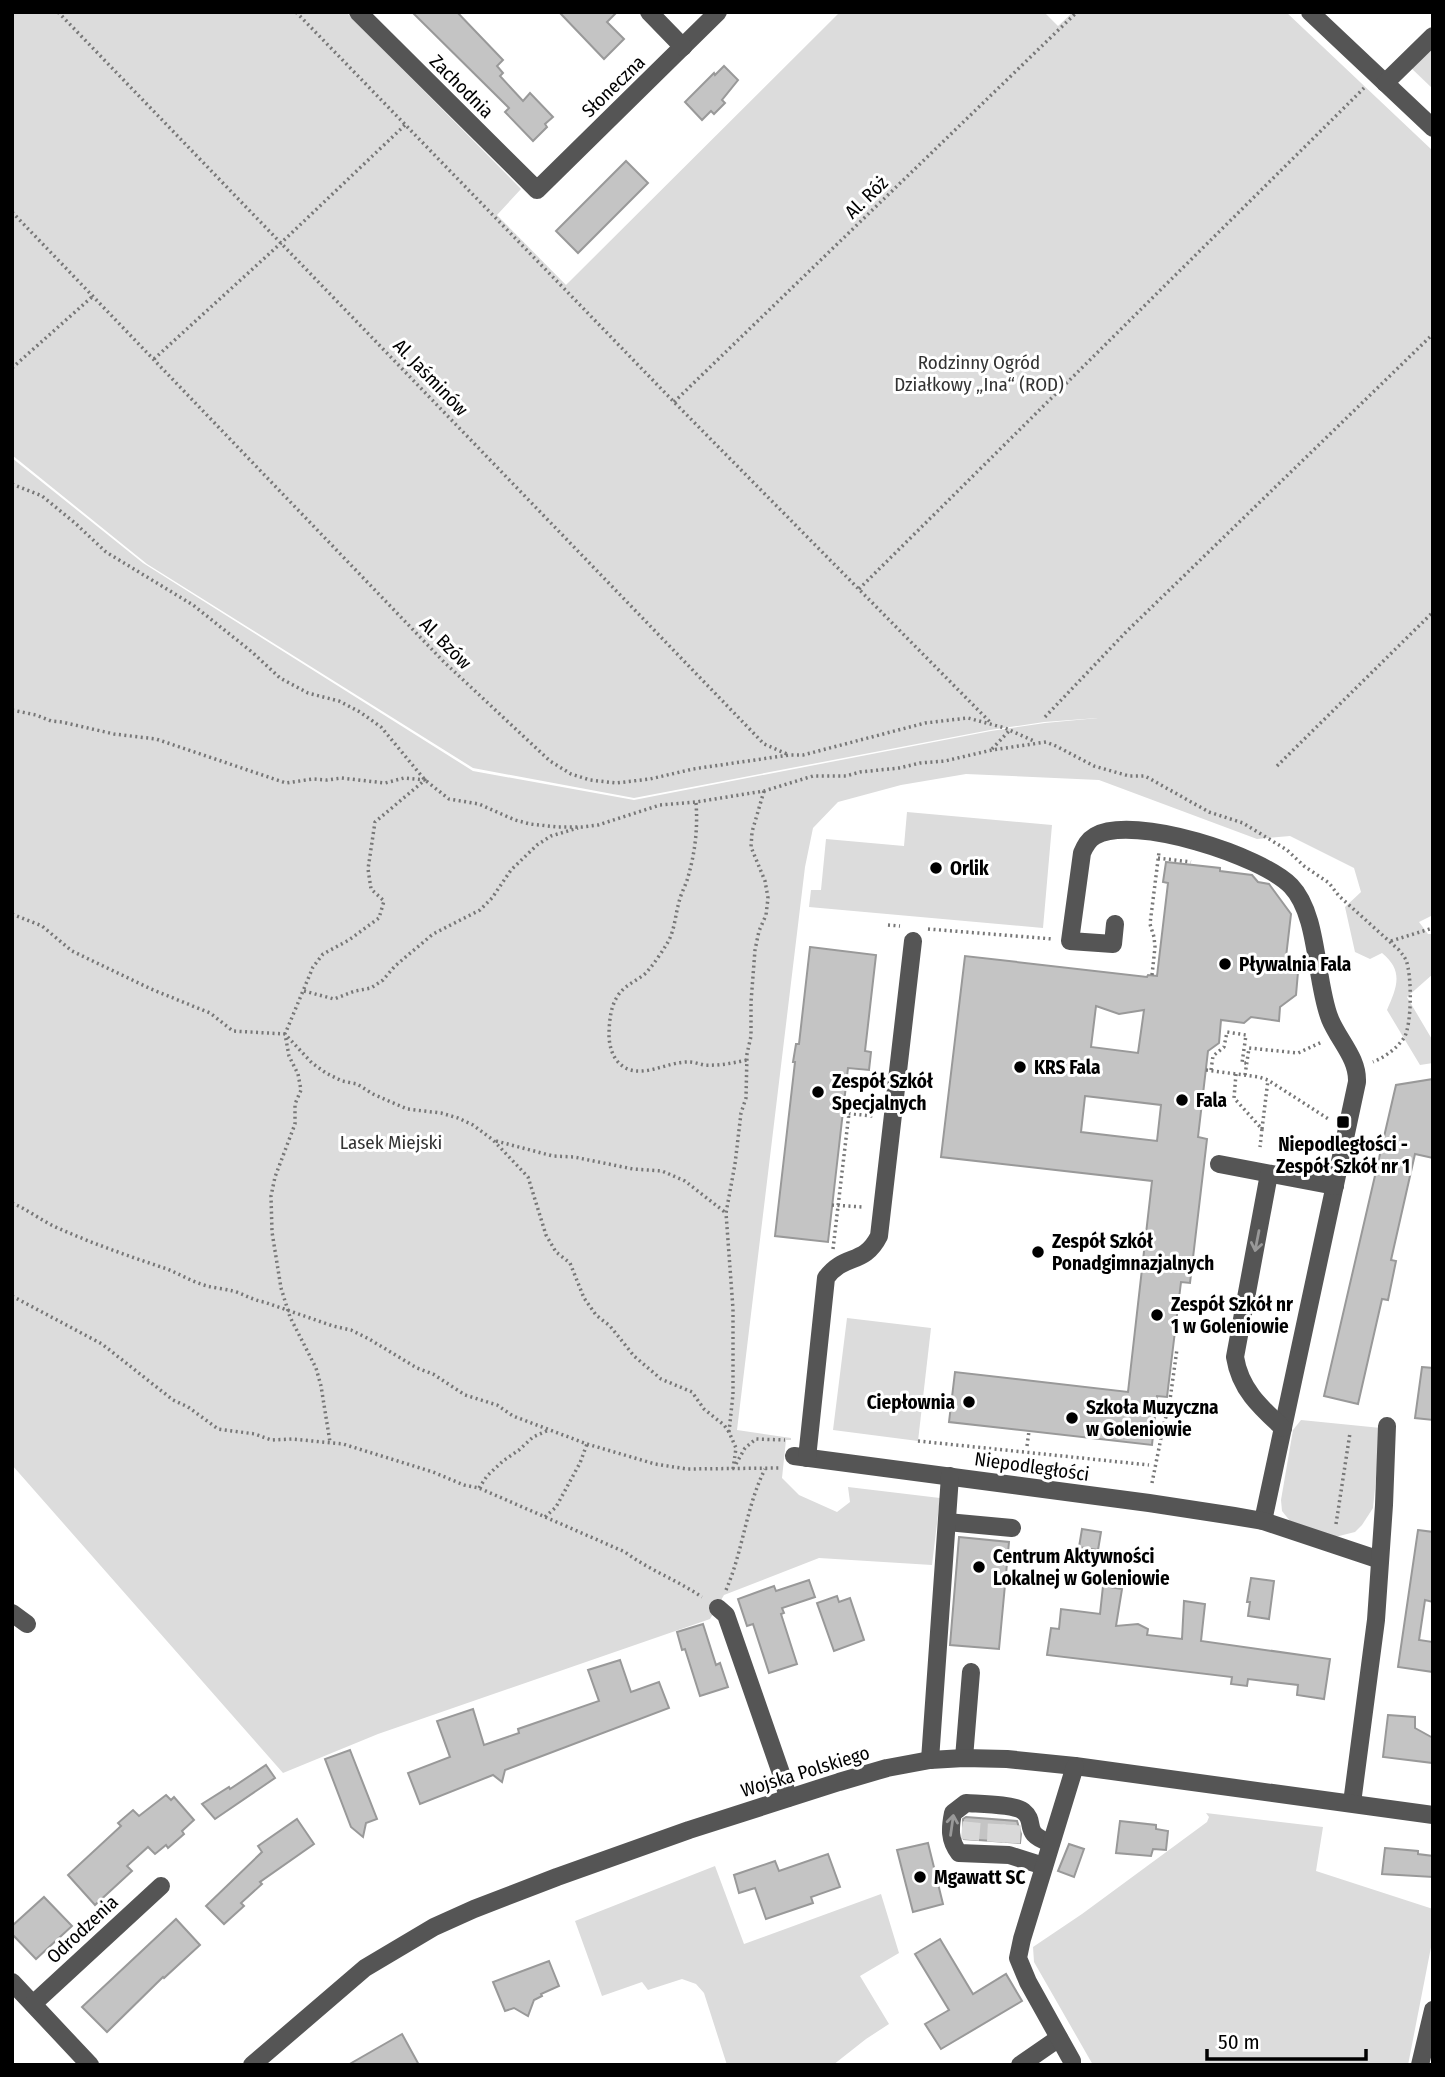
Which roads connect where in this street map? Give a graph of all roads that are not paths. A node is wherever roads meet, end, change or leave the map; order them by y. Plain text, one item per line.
1 (358, 12) edge
2 (649, 12) edge
3 (718, 12) edge
4 (1310, 12) edge
5 (1433, 36) edge
6 (683, 47) junction
7 (1385, 83) junction
8 (1433, 128) edge
9 (537, 190) joint
10 (1115, 924) dead end
11 (913, 941) dead end
12 (1219, 1164) dead end
13 (1269, 1174) junction
14 (1335, 1186) junction
15 (1387, 1426) dead end
16 (1283, 1428) junction
17 (950, 1476) junction
18 (1263, 1521) junction
19 (947, 1522) junction
20 (1012, 1528) dead end
21 (1380, 1560) junction
22 (718, 1608) road end
23 (971, 1672) dead end
24 (964, 1758) junction
25 (930, 1760) junction
26 (1075, 1766) junction
27 (788, 1798) junction
28 (1352, 1803) junction
29 (1433, 1815) edge
30 (1051, 1843) junction
31 (1044, 1866) junction
32 (160, 1886) dead end
33 (12, 1982) edge
34 (33, 2004) junction
35 (1433, 2010) edge
36 (1059, 2038) junction
37 (90, 2065) edge
38 (252, 2065) edge
39 (1020, 2065) edge
40 (1072, 2065) edge
41 (1420, 2065) edge

1 - 9 street, Zachodnia
2 - 6 street
3 - 6 street, Słoneczna
4 - 7 street
5 - 7 street
6 - 9 street, Słoneczna
7 - 8 street
10 - 14 street
11 - 17 street, Niepodległości
12 - 13 street
13 - 14 street
13 -> 16 street
14 - 16 street
15 - 21 street
16 - 18 street
17 - 18 street, Niepodległości
17 - 19 street
18 - 21 street, Niepodległości
19 - 20 street
19 - 25 street
21 - 28 street
22 - 27 street
23 - 24 street
24 - 25 street, Wojska Polskiego
24 - 26 street, Wojska Polskiego
25 - 27 street, Wojska Polskiego
26 - 28 street, Wojska Polskiego
26 - 30 street
27 - 38 street, Wojska Polskiego
28 - 29 street, Wojska Polskiego
30 - 31 street
31 -> 30 street
31 - 36 street
32 - 34 street, Odrodzenia
33 - 34 street
34 - 37 street
35 - 41 street
36 - 39 street
36 - 40 street

